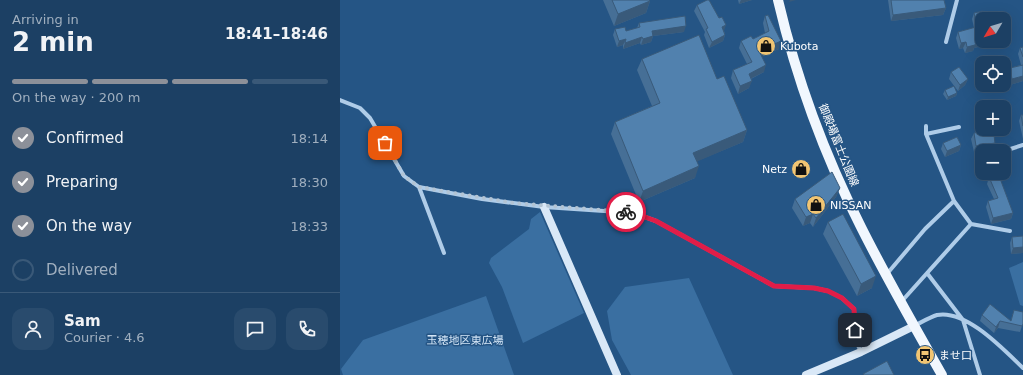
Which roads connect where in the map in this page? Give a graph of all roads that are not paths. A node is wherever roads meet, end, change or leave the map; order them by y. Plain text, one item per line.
1 (778, 0) edge
2 (957, 0) edge
3 (946, 42) dead end
4 (340, 100) edge
5 (926, 126) dead end
6 (959, 127) dead end
7 (926, 134) junction
8 (1023, 145) edge
9 (1011, 149) edge
10 (419, 187) junction
11 (954, 201) junction
12 (544, 207) junction
13 (971, 224) junction
14 (1010, 231) dead end
15 (444, 253) dead end
16 (927, 273) junction
17 (886, 276) junction
18 (901, 303) junction
19 (963, 320) junction
20 (914, 326) junction
21 (861, 352) junction
22 (1023, 368) edge
23 (617, 375) edge
24 (806, 375) edge
25 (942, 375) edge
26 (980, 375) edge

1 - 17 main road, 御殿場富士公園線
2 - 3 street
4 - 10 street
5 - 7 street
6 - 7 street
7 - 11 street
8 - 9 street
10 - 12 street
10 - 15 street
11 - 13 street
11 - 17 street
12 - 21 street
12 - 23 street
13 - 14 street
13 - 16 street
16 - 18 street
16 - 19 street
17 - 18 main road, 御殿場富士公園線
18 - 20 main road, 御殿場富士公園線
19 - 20 street
19 - 22 street
19 - 26 street
20 - 21 street
20 - 25 main road, 御殿場富士公園線
21 - 24 street

